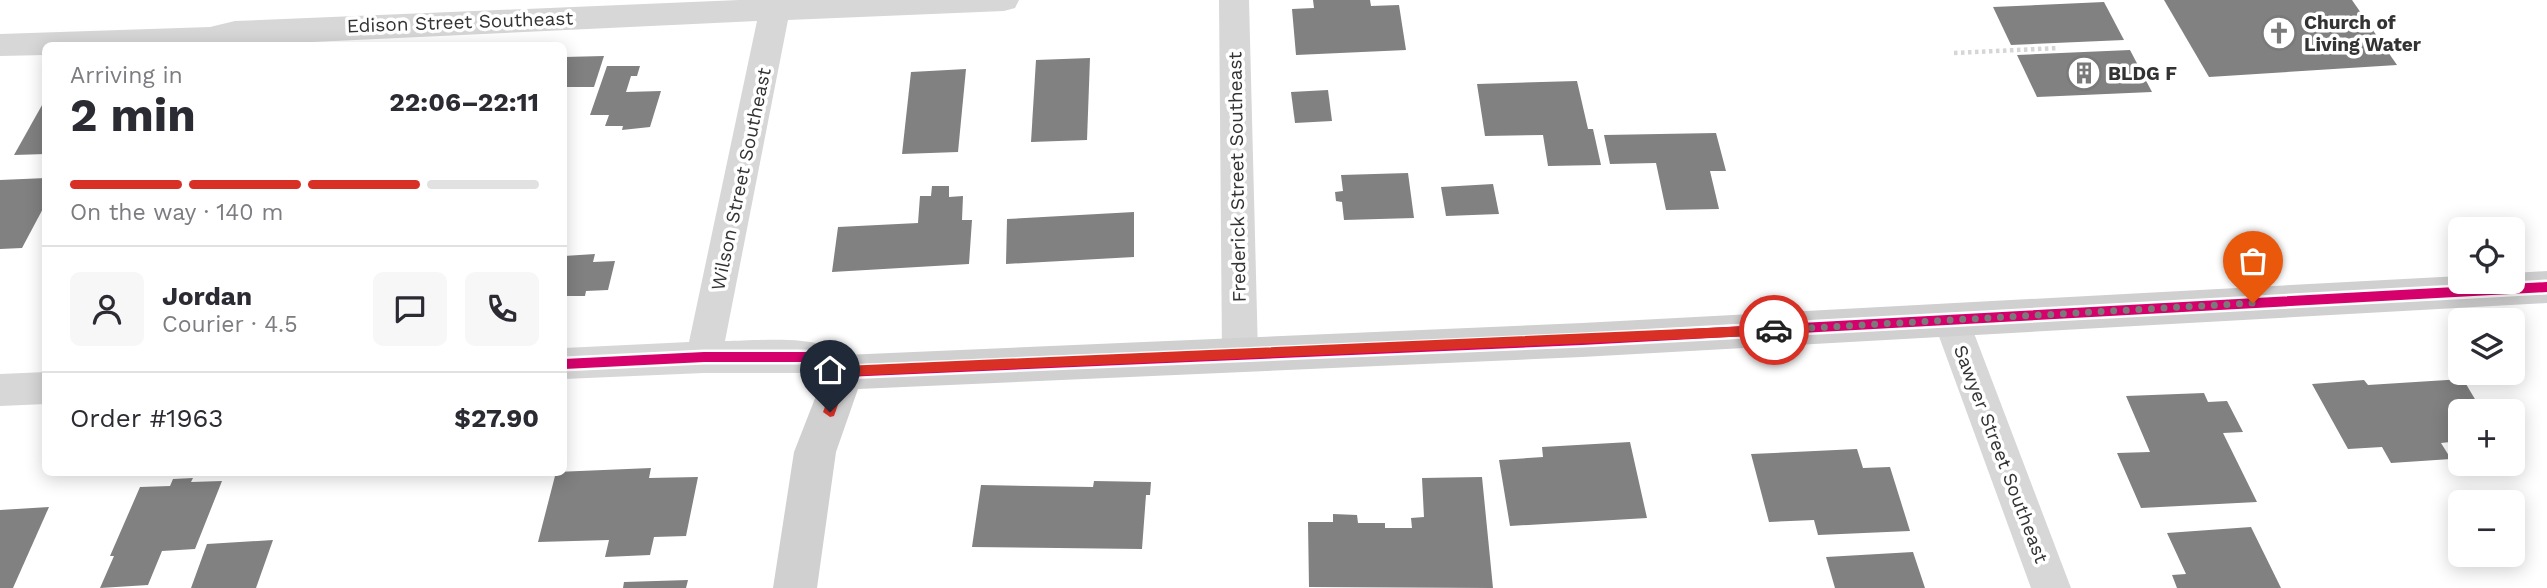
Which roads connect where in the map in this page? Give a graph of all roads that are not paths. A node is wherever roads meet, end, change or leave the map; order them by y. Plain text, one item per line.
1 (1004, 0) edge
2 (1234, 0) edge
3 (776, 5) edge
4 (208, 42) edge
5 (42, 44) edge
6 (0, 45) edge
7 (2547, 287) edge
8 (1951, 320) junction
9 (1240, 354) junction
10 (704, 357) junction
11 (567, 364) edge
12 (844, 372) junction
13 (795, 588) edge
14 (2051, 588) edge

1 - 3 street, Edison Street Southeast
2 - 9 street, Frederick Street Southeast
3 - 4 street, Edison Street Southeast
3 - 10 street, Wilson Street Southeast
5 - 6 street, Edison Street Southeast
7 - 8 street
8 - 9 street
8 - 14 street, Sawyer Street Southeast
9 - 12 street
10 - 11 street
10 - 12 street
12 - 13 street

